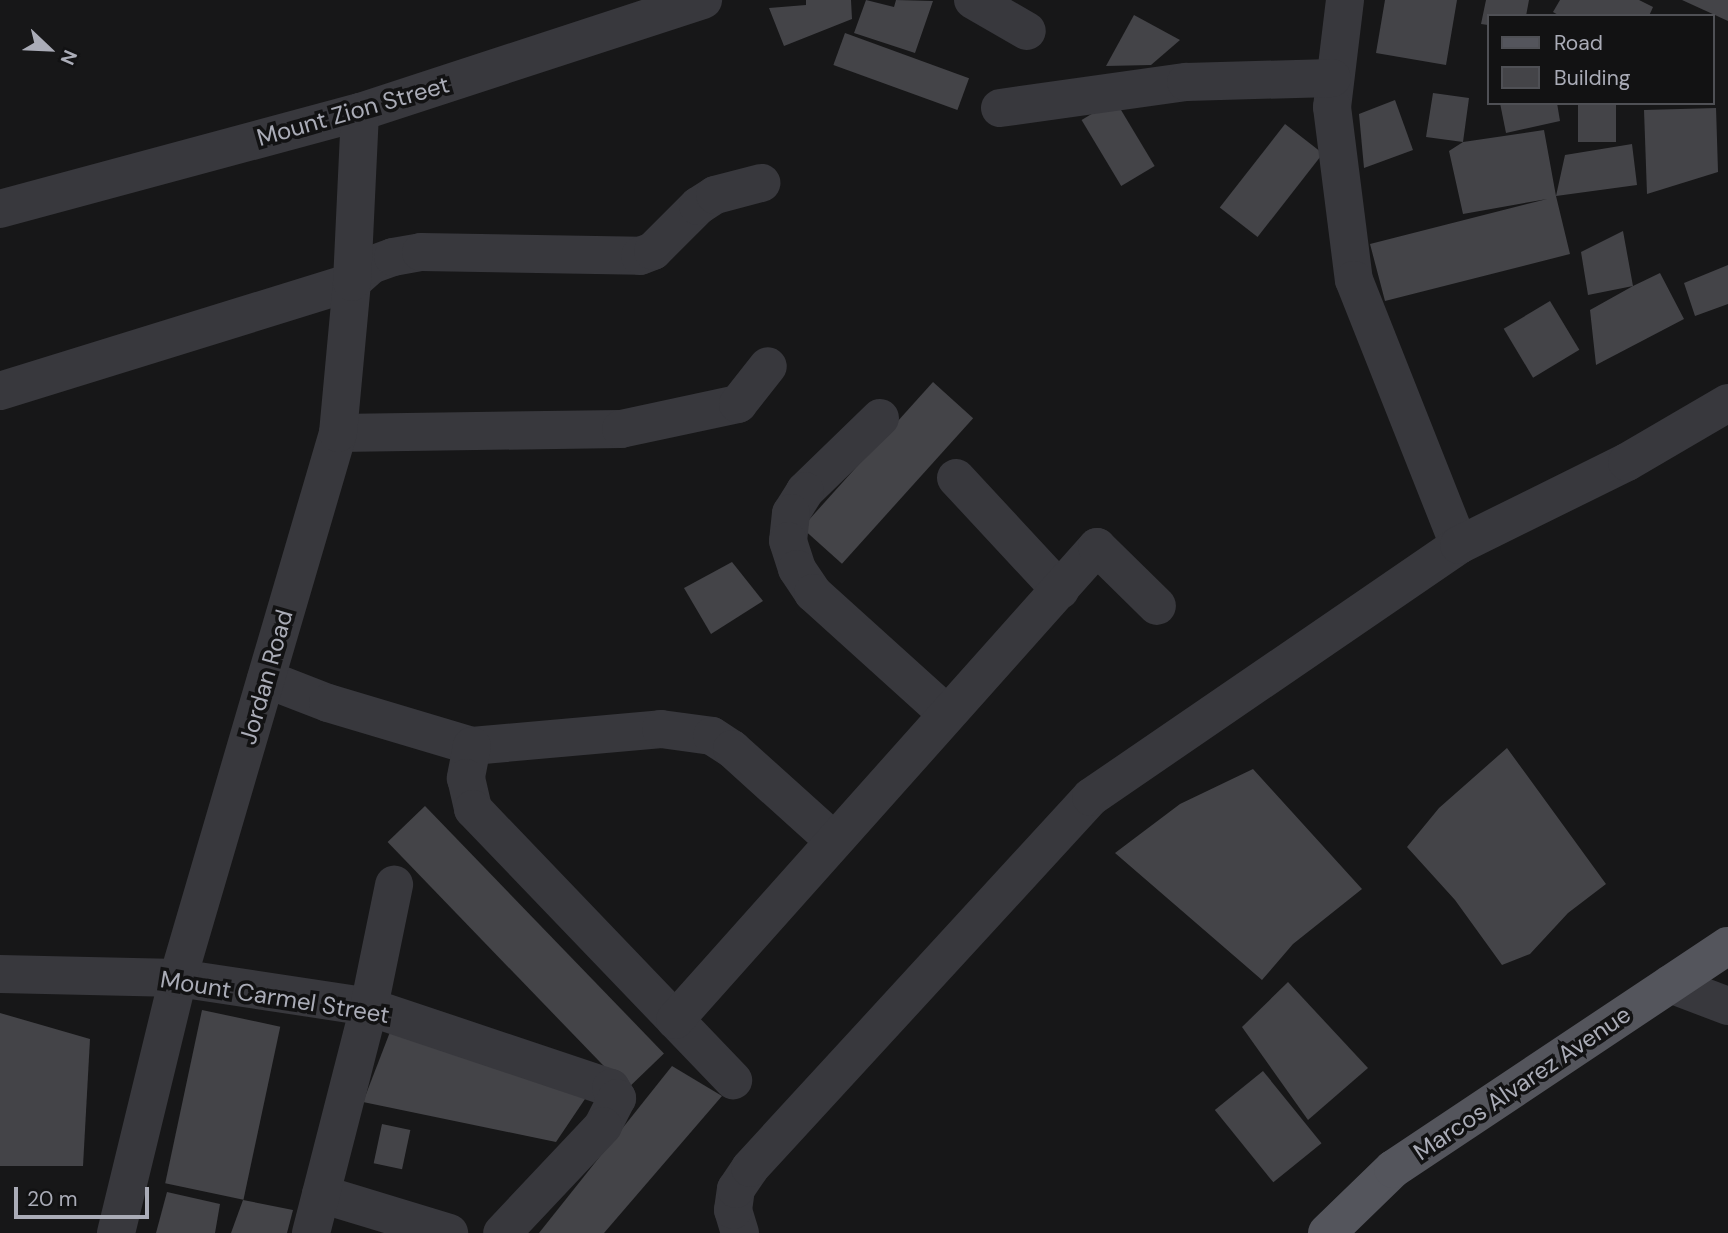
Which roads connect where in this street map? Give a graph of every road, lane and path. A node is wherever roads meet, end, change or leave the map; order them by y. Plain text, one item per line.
1 (703, 0) edge
2 (973, 0) edge
3 (1345, 0) edge
4 (1027, 32) dead end
5 (1332, 78) junction
6 (1000, 108) dead end
7 (360, 112) junction
8 (761, 183) dead end
9 (0, 209) edge
10 (352, 282) junction
11 (768, 366) dead end
12 (0, 391) edge
13 (1728, 403) edge
14 (880, 418) dead end
15 (338, 433) junction
16 (956, 478) dead end
17 (1459, 545) junction
18 (1060, 590) junction
19 (1157, 606) dead end
20 (266, 679) junction
21 (946, 713) junction
22 (472, 746) junction
23 (832, 839) junction
24 (394, 885) dead end
25 (1728, 946) edge
26 (0, 974) edge
27 (178, 978) junction
28 (1670, 984) junction
29 (1728, 1006) edge
30 (369, 1007) junction
31 (675, 1020) junction
32 (733, 1080) dead end
33 (321, 1194) junction
34 (116, 1233) edge
35 (311, 1233) edge
36 (449, 1233) edge
37 (502, 1233) edge
38 (740, 1233) edge
39 (1327, 1233) edge

1 - 7 street, Mount Zion Street
2 - 4 street
3 - 5 street
5 - 6 street
5 - 17 street
7 - 9 street, Mount Zion Street
7 - 10 street, Jordan Road
8 - 10 street
10 - 12 street
10 - 15 street, Jordan Road
11 - 15 street
13 - 17 street
14 - 21 street
15 - 20 street, Jordan Road
16 - 18 street
17 - 38 street
18 - 19 street
18 - 21 street
20 - 22 street
20 - 27 street, Jordan Road
21 - 23 street
22 - 23 street
22 - 31 street
23 - 31 street
24 - 30 street
25 - 28 main road, Marcos Alvarez Avenue
26 - 27 street, Mount Carmel Street
27 - 30 street, Mount Carmel Street
27 - 34 street, Jordan Road
28 - 29 street
28 - 39 main road, Marcos Alvarez Avenue
30 - 33 street
30 - 37 street, Mount Carmel Street
31 - 32 street
33 - 35 street
33 - 36 street

